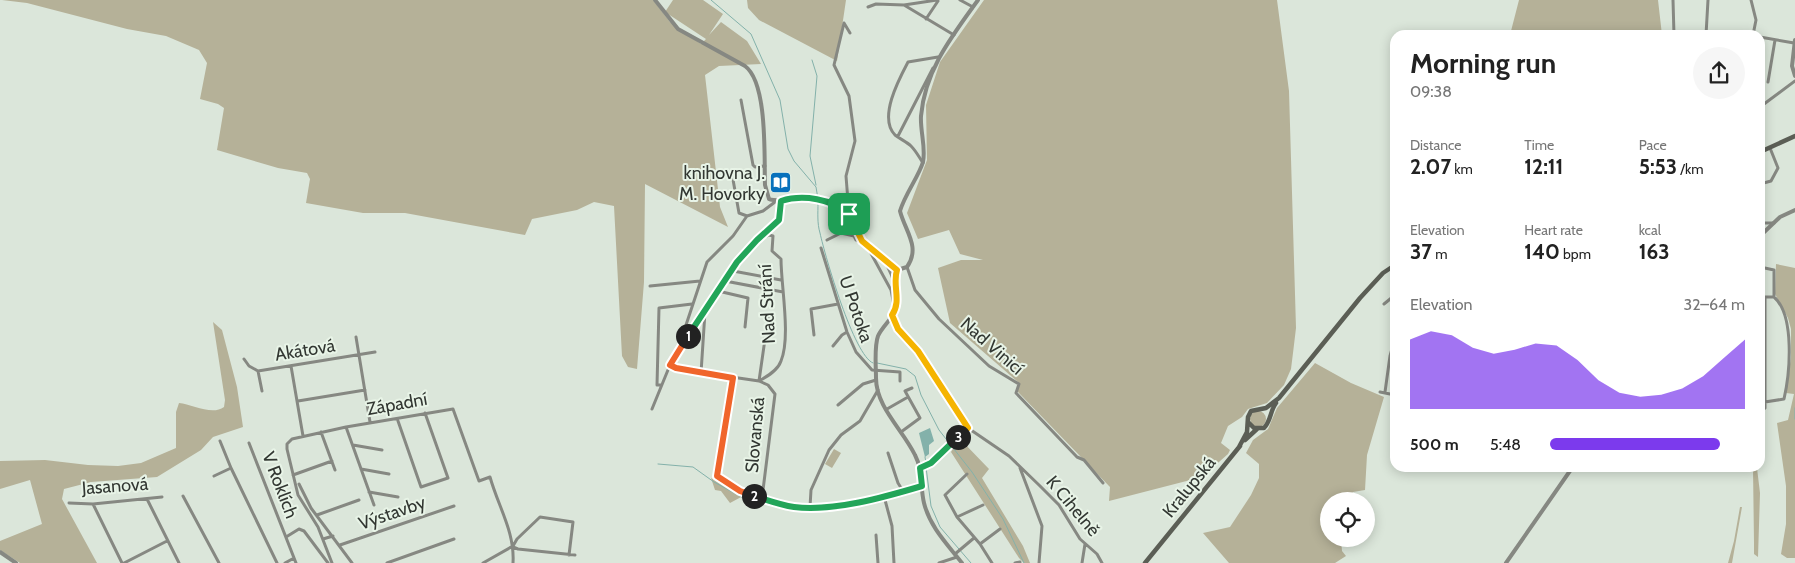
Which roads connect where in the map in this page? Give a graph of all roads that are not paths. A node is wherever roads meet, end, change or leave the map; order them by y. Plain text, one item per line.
1 (654, 0) edge
2 (938, 0) edge
3 (960, 0) edge
4 (978, 0) edge
5 (1673, 0) edge
6 (1708, 0) edge
7 (1751, 0) edge
8 (904, 5) junction
9 (868, 7) dead end
10 (973, 7) junction
11 (926, 19) junction
12 (1674, 30) edge
13 (1706, 30) edge
14 (1754, 30) edge
15 (850, 33) dead end
16 (954, 35) junction
17 (1765, 39) edge
18 (1775, 40) junction
19 (1795, 42) edge
20 (938, 57) junction
21 (933, 68) junction
22 (1795, 76) edge
23 (1795, 81) edge
24 (1768, 82) dead end
25 (741, 100) dead end
26 (1765, 103) edge
27 (898, 136) junction
28 (1795, 136) edge
29 (1769, 147) junction
30 (1765, 149) edge
31 (922, 162) junction
32 (765, 166) junction
33 (732, 174) dead end
34 (1765, 183) edge
35 (781, 201) junction
36 (775, 202) junction
37 (1795, 210) edge
38 (849, 214) junction
39 (747, 216) junction
40 (1765, 223) edge
41 (1774, 223) junction
42 (854, 224) junction
43 (1765, 231) edge
44 (854, 236) junction
45 (757, 240) junction
46 (827, 240) dead end
47 (862, 241) junction
48 (821, 248) dead end
49 (868, 248) junction
50 (886, 263) junction
51 (907, 267) junction
52 (1390, 268) edge
53 (1765, 268) edge
54 (897, 270) junction
55 (733, 271) junction
56 (781, 280) junction
57 (894, 280) junction
58 (700, 281) junction
59 (725, 282) junction
60 (650, 286) dead end
61 (718, 291) junction
62 (783, 292) junction
63 (1765, 297) joint
64 (1774, 297) junction
65 (1390, 299) edge
66 (692, 304) junction
67 (838, 304) junction
68 (1384, 304) dead end
69 (705, 312) junction
70 (894, 313) junction
71 (768, 318) dead end
72 (745, 327) dead end
73 (847, 332) junction
74 (814, 335) dead end
75 (356, 337) dead end
76 (685, 341) junction
77 (833, 346) dead end
78 (375, 352) dead end
79 (359, 355) junction
80 (1390, 356) edge
81 (244, 359) dead end
82 (670, 365) junction
83 (291, 366) junction
84 (876, 369) junction
85 (258, 371) junction
86 (701, 372) junction
87 (733, 378) junction
88 (876, 380) junction
89 (759, 381) junction
90 (900, 381) dead end
91 (659, 385) junction
92 (912, 388) dead end
93 (365, 390) junction
94 (878, 390) junction
95 (262, 391) dead end
96 (1380, 392) dead end
97 (1385, 392) junction
98 (1390, 394) edge
99 (908, 397) junction
100 (1279, 398) junction
101 (298, 401) junction
102 (1765, 402) junction
103 (838, 405) dead end
104 (652, 408) dead end
105 (887, 409) junction
106 (1262, 409) junction
107 (1765, 410) edge
108 (425, 413) junction
109 (1269, 417) junction
110 (370, 422) junction
111 (398, 422) dead end
112 (1248, 422) junction
113 (346, 427) junction
114 (968, 428) junction
115 (1257, 429) junction
116 (321, 432) junction
117 (901, 432) junction
118 (304, 436) junction
119 (220, 440) dead end
120 (249, 443) dead end
121 (353, 445) junction
122 (1239, 447) junction
123 (382, 450) dead end
124 (888, 453) dead end
125 (332, 461) junction
126 (925, 466) junction
127 (1020, 467) junction
128 (230, 468) junction
129 (360, 468) junction
130 (335, 470) dead end
131 (1569, 472) edge
132 (389, 474) dead end
133 (967, 474) dead end
134 (293, 475) junction
135 (214, 476) dead end
136 (1103, 483) dead end
137 (299, 484) dead end
138 (922, 486) junction
139 (904, 491) junction
140 (369, 492) junction
141 (183, 496) dead end
142 (162, 497) dead end
143 (398, 497) dead end
144 (762, 498) junction
145 (147, 499) junction
146 (359, 500) dead end
147 (885, 500) dead end
148 (69, 503) dead end
149 (93, 504) junction
150 (374, 504) dead end
151 (983, 505) dead end
152 (454, 506) dead end
153 (810, 507) junction
154 (309, 508) junction
155 (317, 515) junction
156 (957, 517) junction
157 (1000, 529) dead end
158 (333, 536) junction
159 (876, 536) dead end
160 (286, 537) junction
161 (974, 538) junction
162 (323, 539) junction
163 (454, 540) dead end
164 (167, 541) junction
165 (980, 544) junction
166 (1085, 544) junction
167 (340, 545) junction
168 (513, 546) junction
169 (0, 552) edge
170 (569, 555) junction
171 (575, 555) dead end
172 (956, 556) junction
173 (294, 558) junction
174 (488, 562) edge
175 (16, 563) edge
176 (123, 563) edge
177 (179, 563) edge
178 (219, 563) edge
179 (277, 563) edge
180 (285, 563) edge
181 (296, 563) edge
182 (328, 563) edge
183 (332, 563) edge
184 (352, 563) edge
185 (387, 563) edge
186 (483, 563) edge
187 (513, 563) edge
188 (878, 563) edge
189 (894, 563) edge
190 (939, 563) edge
191 (962, 563) edge
192 (992, 563) edge
193 (1040, 563) edge
194 (1082, 563) edge
195 (1102, 563) edge
196 (1145, 563) edge
197 (1506, 563) edge

1 - 32 street
2 - 8 street
2 - 11 street
3 - 10 street
4 - 10 street
5 - 12 street
6 - 13 street
7 - 14 street
8 - 9 street
8 - 11 street
10 - 16 street
11 - 16 street
15 - 38 street
16 - 20 street
17 - 18 street
18 - 19 street
18 - 24 street
19 - 22 street
20 - 21 street
20 - 27 street
21 - 27 street
21 - 31 street
23 - 26 street
25 - 32 street
27 - 31 street
28 - 29 main road
29 - 30 main road
29 - 34 street
31 - 51 street
32 - 36 street
33 - 39 street
35 - 36 street
35 - 38 street
35 - 45 street
36 - 39 street
37 - 41 street
38 - 42 street
39 - 58 street
40 - 41 street
41 - 43 street
42 - 44 street
42 - 47 street
44 - 46 street
44 - 47 street
45 - 55 street
45 - 56 street, Nad Strání
47 - 49 street
48 - 67 street, U Potoka
49 - 50 street
49 - 70 street
50 - 54 street
50 - 57 street
51 - 54 street
51 - 136 street, Nad Vinicí
52 - 100 main road
53 - 64 street
54 - 57 street
55 - 56 street
55 - 59 street
56 - 62 street, Nad Strání
57 - 70 street
58 - 60 street
58 - 66 street
59 - 61 street
59 - 62 street
61 - 69 street
61 - 72 street
62 - 89 street, Nad Strání
63 - 64 street
63 - 102 street
64 - 102 street
65 - 68 street
66 - 76 street
66 - 91 street
67 - 73 street, U Potoka
67 - 74 street
69 - 76 street
69 - 86 street
70 - 84 street
70 - 114 street
71 - 89 street
73 - 77 street
73 - 84 street, U Potoka
75 - 79 street
76 - 82 street
78 - 79 street, Akátová
79 - 83 street, Akátová
79 - 93 street
80 - 97 street
81 - 85 street, Akátová
82 - 86 street
82 - 91 street
83 - 85 street, Akátová
83 - 101 street
84 - 88 street
84 - 90 street
85 - 95 street
86 - 87 street
87 - 89 street
87 - 144 street
88 - 94 street
88 - 103 street
89 - 144 street, Slovanská
91 - 104 street
92 - 99 street
93 - 101 street
93 - 110 street
94 - 105 street
94 - 153 street
96 - 97 street
97 - 98 street
99 - 105 street
99 - 117 street
100 - 106 main road
100 - 109 main road
101 - 118 street
102 - 107 street
105 - 117 street
106 - 109 main road
106 - 112 main road
108 - 110 street, Západní
108 - 111 street
108 - 168 street, Západní
109 - 115 main road
110 - 113 street, Západní
112 - 115 main road
112 - 122 main road
113 - 116 street, Západní
113 - 121 street
114 - 126 street
114 - 127 street, K Cihelně
115 - 122 main road, Kralupská
116 - 118 street, Západní
116 - 125 street
117 - 126 street
118 - 134 street
119 - 128 street
120 - 160 street, V Roklích
121 - 123 street
121 - 129 street
122 - 196 main road, Kralupská
124 - 139 street
125 - 130 street
125 - 134 street
126 - 138 street
127 - 166 street, K Cihelně
127 - 193 street
128 - 135 street
128 - 179 street
129 - 132 street
129 - 140 street
131 - 197 street
133 - 156 street
134 - 154 street
137 - 154 street
138 - 139 street
138 - 172 street
139 - 153 street
140 - 143 street
140 - 150 street
141 - 178 street
142 - 145 street, Jasanová
144 - 153 street
145 - 149 street, Jasanová
145 - 164 street
146 - 155 street
147 - 189 street
148 - 149 street, Jasanová
149 - 176 street
151 - 156 street
152 - 167 street, Výstavby
154 - 155 street
154 - 162 street
155 - 158 street
156 - 161 street
157 - 165 street
158 - 162 street
158 - 167 street
159 - 188 street
160 - 173 street, V Roklích
160 - 182 street
161 - 165 street
161 - 172 street
162 - 183 street
163 - 185 street
164 - 176 street
164 - 177 street
165 - 192 street
166 - 194 street
166 - 195 street, K Cihelně
167 - 184 street
168 - 170 street
168 - 170 street
168 - 174 street
168 - 187 street
169 - 175 street
170 - 171 street
172 - 190 street
172 - 191 street
173 - 180 street
173 - 181 street, V Roklích
174 - 186 street

